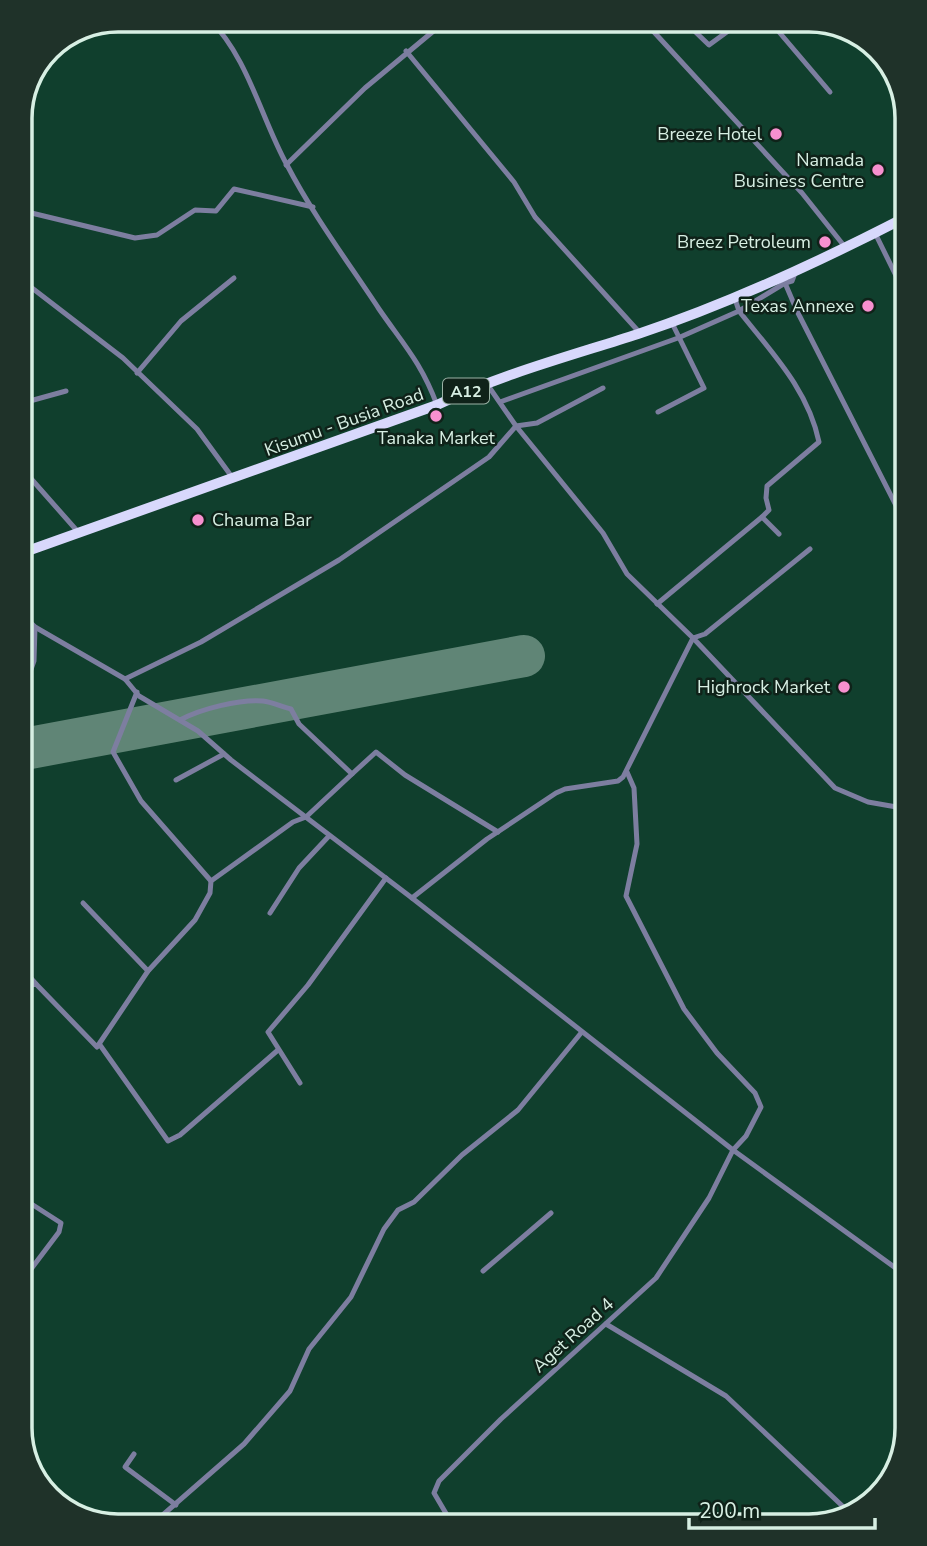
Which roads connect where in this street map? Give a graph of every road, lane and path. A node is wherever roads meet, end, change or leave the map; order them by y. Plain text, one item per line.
1 (220, 32) edge
2 (431, 32) edge
3 (654, 32) edge
4 (696, 32) edge
5 (727, 32) edge
6 (779, 32) edge
7 (406, 51) junction
8 (830, 92) dead end
9 (286, 164) junction
10 (313, 207) junction
11 (32, 213) edge
12 (895, 223) edge
13 (875, 233) junction
14 (845, 247) junction
15 (796, 271) junction
16 (895, 274) edge
17 (234, 278) dead end
18 (785, 284) junction
19 (32, 287) edge
20 (734, 296) junction
21 (739, 311) junction
22 (671, 321) junction
23 (640, 333) junction
24 (678, 338) junction
25 (137, 373) junction
26 (485, 381) junction
27 (603, 388) dead end
28 (66, 391) dead end
29 (32, 400) edge
30 (500, 402) junction
31 (437, 405) junction
32 (658, 412) dead end
33 (516, 426) junction
34 (32, 480) edge
35 (234, 480) junction
36 (895, 503) edge
37 (762, 517) junction
38 (79, 533) junction
39 (779, 534) dead end
40 (32, 549) edge
41 (810, 549) dead end
42 (657, 604) junction
43 (34, 626) joint
44 (693, 638) junction
45 (32, 667) edge
46 (125, 679) junction
47 (136, 692) junction
48 (180, 720) junction
49 (224, 754) junction
50 (627, 772) junction
51 (352, 774) junction
52 (176, 780) dead end
53 (895, 807) edge
54 (306, 817) junction
55 (498, 832) junction
56 (329, 836) junction
57 (386, 878) junction
58 (211, 881) junction
59 (412, 898) junction
60 (83, 903) dead end
61 (270, 913) dead end
62 (148, 971) junction
63 (32, 980) edge
64 (36, 984) junction
65 (32, 985) edge
66 (581, 1033) junction
67 (100, 1045) junction
68 (278, 1050) junction
69 (300, 1083) dead end
70 (733, 1150) junction
71 (32, 1204) edge
72 (551, 1213) dead end
73 (32, 1267) edge
74 (895, 1268) edge
75 (483, 1271) dead end
76 (606, 1324) junction
77 (134, 1454) dead end
78 (176, 1505) junction
79 (844, 1507) edge
80 (165, 1514) edge
81 (447, 1514) edge

1 - 9 street
2 - 7 street
3 - 14 street
4 - 5 street
6 - 8 street
7 - 9 street
7 - 23 street
9 - 10 street
10 - 11 street
10 - 31 street
12 - 13 highway, Kisumu - Busia Road / A12
13 - 14 highway, Kisumu - Busia Road / A12
13 - 16 street
14 - 15 highway, Kisumu - Busia Road / A12
15 - 18 street
15 - 20 highway, Kisumu - Busia Road / A12
17 - 25 street
18 - 21 street
18 - 36 street
19 - 25 street
20 - 21 street
20 - 22 highway, Kisumu - Busia Road / A12
21 - 24 street
21 - 37 street
22 - 23 highway, Kisumu - Busia Road / A12
22 - 24 street
23 - 26 highway, Kisumu - Busia Road / A12
24 - 30 street
24 - 32 street
25 - 35 street
26 - 30 street
26 - 31 highway, Kisumu - Busia Road / A12
27 - 33 street
28 - 29 street
30 - 33 street
31 - 35 highway, Kisumu - Busia Road / A12
33 - 42 street
33 - 46 street
34 - 38 street
35 - 38 highway, Kisumu - Busia Road / A12
37 - 39 street
37 - 42 street
38 - 40 highway, Kisumu - Busia Road / A12
41 - 44 street
42 - 44 street
43 - 45 street
43 - 46 street
44 - 50 street
44 - 53 street
46 - 47 street
47 - 48 street
47 - 58 street
48 - 49 street
48 - 51 street
49 - 52 street
49 - 54 street
50 - 55 street
50 - 70 street, Aget Road 4
51 - 54 street
51 - 55 street
54 - 56 street
54 - 58 street
55 - 59 street
56 - 57 street
56 - 61 street
57 - 59 street
57 - 68 street
58 - 62 street
59 - 66 street
60 - 62 street
62 - 67 street
63 - 64 street
64 - 65 street
64 - 67 street
66 - 70 street
66 - 78 street
67 - 68 street
68 - 69 street
70 - 74 street
70 - 76 street, Aget Road 4
71 - 73 street
72 - 75 street
76 - 79 street
76 - 81 street, Aget Road 4
77 - 78 street
78 - 80 street

